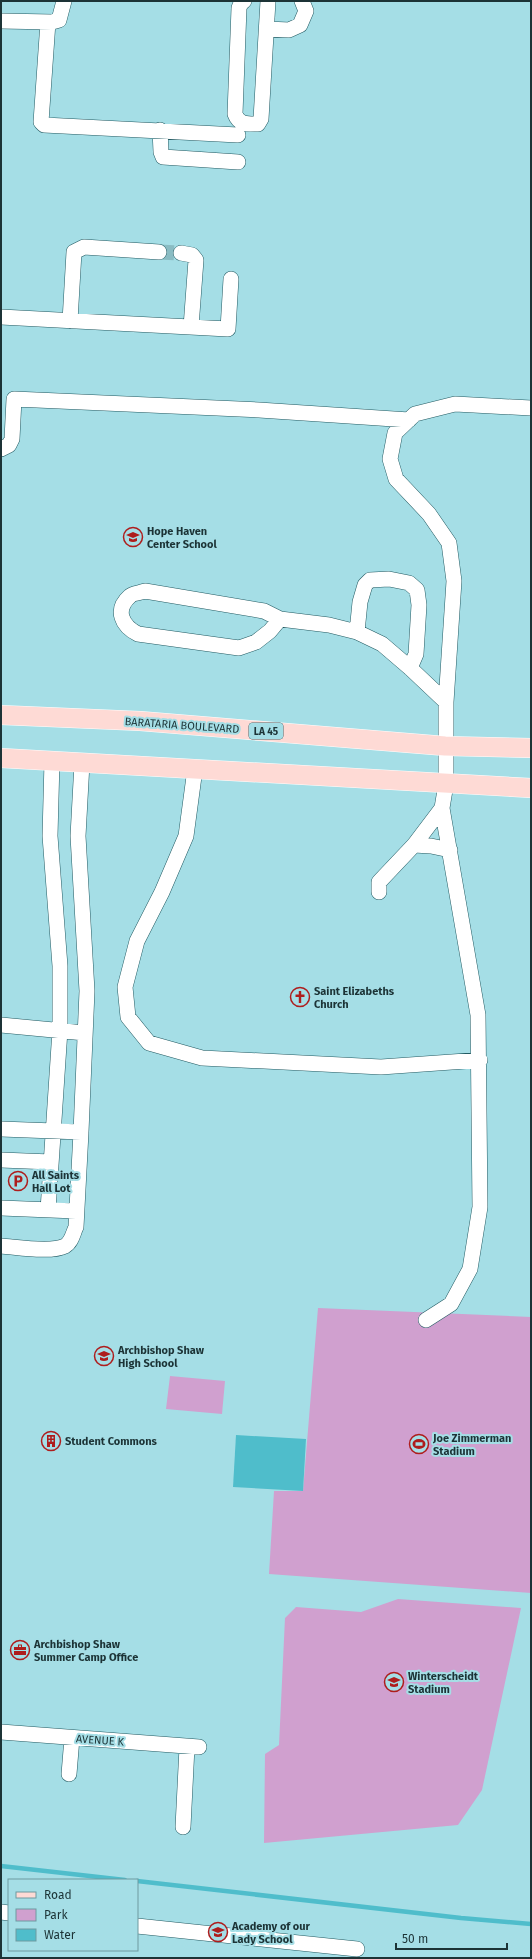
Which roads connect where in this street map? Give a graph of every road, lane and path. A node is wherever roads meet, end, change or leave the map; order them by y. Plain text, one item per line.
1 (64, 1) edge
2 (244, 1) edge
3 (268, 1) edge
4 (302, 1) edge
5 (1, 21) edge
6 (48, 22) junction
7 (267, 29) junction
8 (160, 130) junction
9 (238, 135) dead end
10 (238, 162) dead end
11 (159, 252) tunnel mouth
12 (181, 253) tunnel mouth
13 (231, 279) dead end
14 (1, 317) edge
15 (70, 321) junction
16 (191, 327) junction
17 (531, 408) edge
18 (410, 420) junction
19 (1, 449) edge
20 (280, 619) junction
21 (357, 632) junction
22 (410, 668) junction
23 (446, 702) junction
24 (1, 715) edge
25 (445, 746) junction
26 (531, 748) edge
27 (1, 758) edge
28 (52, 761) junction
29 (82, 763) junction
30 (195, 769) junction
31 (446, 784) junction
32 (531, 788) edge
33 (442, 808) junction
34 (414, 845) junction
35 (450, 850) junction
36 (380, 892) dead end
37 (1, 1025) edge
38 (60, 1030) junction
39 (85, 1033) junction
40 (480, 1060) junction
41 (1, 1129) edge
42 (53, 1132) junction
43 (80, 1132) junction
44 (1, 1160) edge
45 (51, 1162) junction
46 (1, 1208) edge
47 (48, 1210) junction
48 (76, 1211) junction
49 (1, 1246) edge
50 (426, 1320) dead end
51 (1, 1732) edge
52 (72, 1738) junction
53 (69, 1774) dead end
54 (183, 1827) dead end
55 (138, 1926) edge
56 (357, 1949) dead end

1 - 6 street
2 - 7 street
3 - 7 street
4 - 7 street
5 - 6 street
6 - 8 street
8 - 9 street
8 - 10 street
11 - 15 street
12 - 16 street
13 - 16 street
14 - 15 street
15 - 16 street
17 - 18 street
18 - 19 street
18 - 23 street
20 - 20 street
20 - 21 street
21 - 22 street
21 - 22 street
22 - 23 street
23 - 25 street
24 - 25 main road, BARATARIA BOULEVARD / LA 45
25 - 26 main road, BARATARIA BOULEVARD / LA 45
25 - 31 street
27 - 28 main road
28 - 29 main road
28 - 38 street
29 - 30 main road
29 - 39 street
30 - 31 main road
30 - 40 street
31 - 32 main road
31 - 33 street
33 - 34 street
33 - 35 street
34 - 35 street
34 - 36 street
35 - 40 street
37 - 38 street
38 - 39 street
38 - 42 street
39 - 43 street
40 - 50 street
41 - 42 street
42 - 43 street
42 - 45 street
43 - 48 street
44 - 45 street
45 - 47 street
46 - 47 street
47 - 48 street
48 - 49 street
51 - 52 street, AVENUE K
52 - 53 street
52 - 54 street, AVENUE K
55 - 56 street

